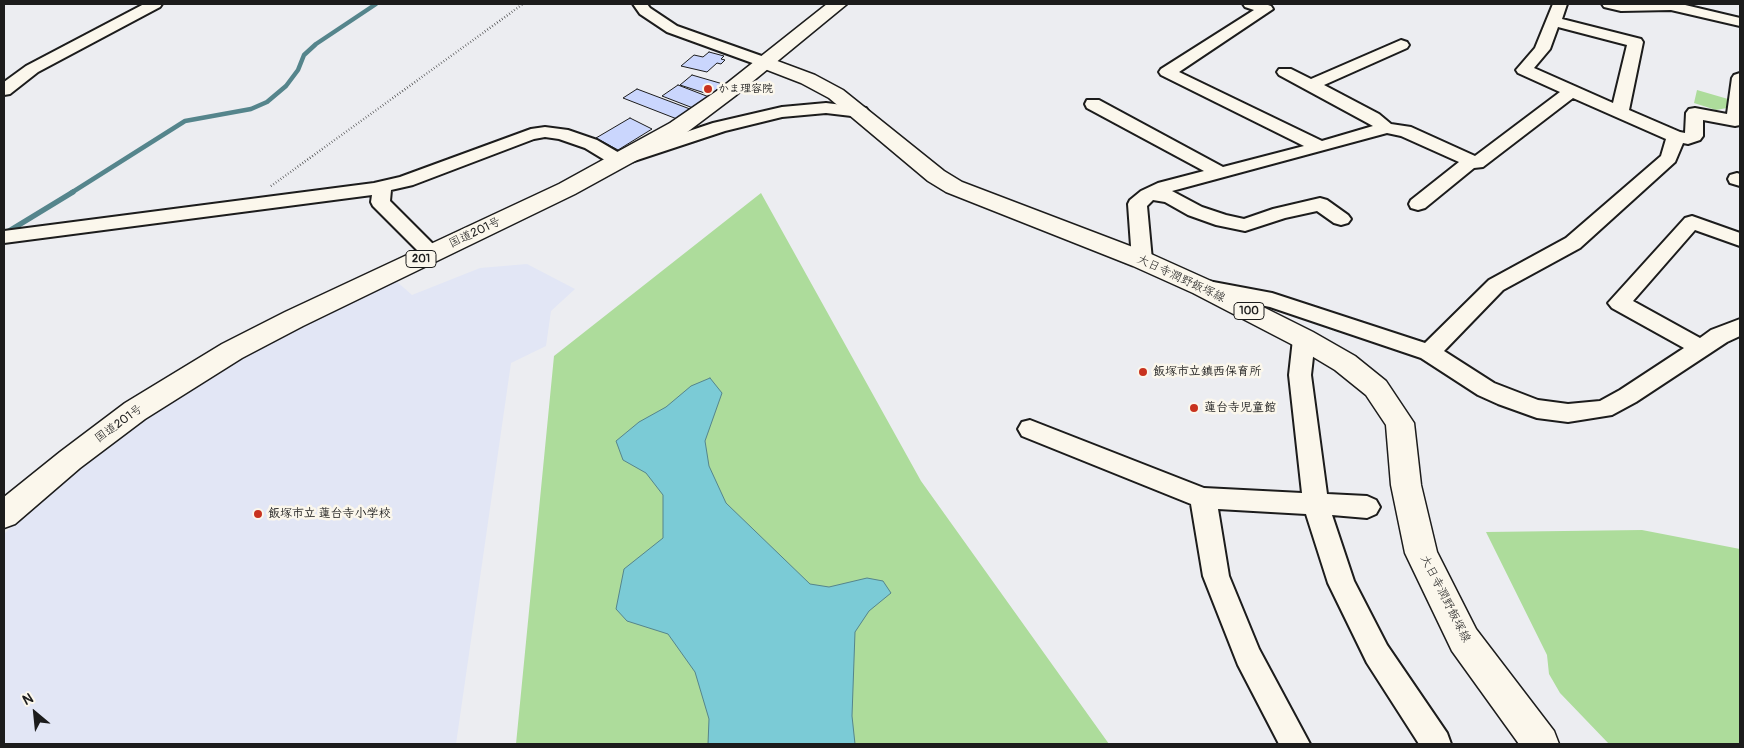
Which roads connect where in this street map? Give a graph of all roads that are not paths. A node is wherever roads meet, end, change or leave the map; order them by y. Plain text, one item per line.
1 (155, 4) edge
2 (640, 4) edge
3 (838, 4) edge
4 (1250, 4) edge
5 (1560, 4) edge
6 (1609, 4) edge
7 (1672, 5) edge
8 (1553, 21) junction
9 (1740, 22) edge
10 (1401, 45) dead end
11 (764, 62) junction
12 (1285, 72) dead end
13 (1740, 78) edge
14 (1740, 82) edge
15 (1311, 86) junction
16 (4, 90) edge
17 (1571, 91) junction
18 (1093, 104) dead end
19 (860, 112) junction
20 (1620, 112) junction
21 (1738, 122) edge
22 (1386, 128) junction
23 (1676, 137) junction
24 (1320, 148) junction
25 (619, 161) junction
26 (1471, 161) junction
27 (1221, 173) junction
28 (382, 187) junction
29 (1151, 194) junction
30 (1418, 204) dead end
31 (1341, 219) dead end
32 (4, 237) edge
33 (1740, 240) edge
34 (432, 253) junction
35 (1142, 260) junction
36 (1202, 287) junction
37 (1740, 314) edge
38 (1740, 327) edge
39 (1304, 339) junction
40 (1710, 342) junction
41 (1429, 352) junction
42 (1030, 429) dead end
43 (1203, 498) junction
44 (1316, 504) junction
45 (1366, 508) dead end
46 (4, 515) edge
47 (1296, 744) edge
48 (1436, 744) edge
49 (1541, 744) edge

1 - 16 street
2 - 11 street
3 - 11 main road, 国道201号 / 201
4 - 24 street
5 - 8 street
6 - 7 street
7 - 9 street
8 - 17 street
8 - 20 street
10 - 15 street
11 - 19 main road, 大日寺潤野飯塚線 / 100
11 - 25 main road, 国道201号 / 201
12 - 15 street
13 - 14 street
14 - 21 street
15 - 22 street
17 - 20 street
17 - 26 street
18 - 27 street
19 - 25 street
19 - 35 main road, 大日寺潤野飯塚線 / 100
20 - 23 street
21 - 23 street
22 - 24 street
22 - 26 street
23 - 41 street
24 - 27 street
25 - 28 street
25 - 34 main road, 国道201号 / 201
26 - 30 street
27 - 29 street
28 - 32 street
28 - 34 street
29 - 31 street
29 - 35 street
33 - 40 street
34 - 46 main road, 国道201号 / 201
35 - 36 main road, 大日寺潤野飯塚線 / 100
36 - 39 main road, 大日寺潤野飯塚線 / 100
36 - 41 street
37 - 40 street
38 - 40 street
39 - 44 street
39 - 49 main road, 大日寺潤野飯塚線 / 100
40 - 41 street
42 - 43 street
43 - 44 street
43 - 47 street
44 - 45 street
44 - 48 street

